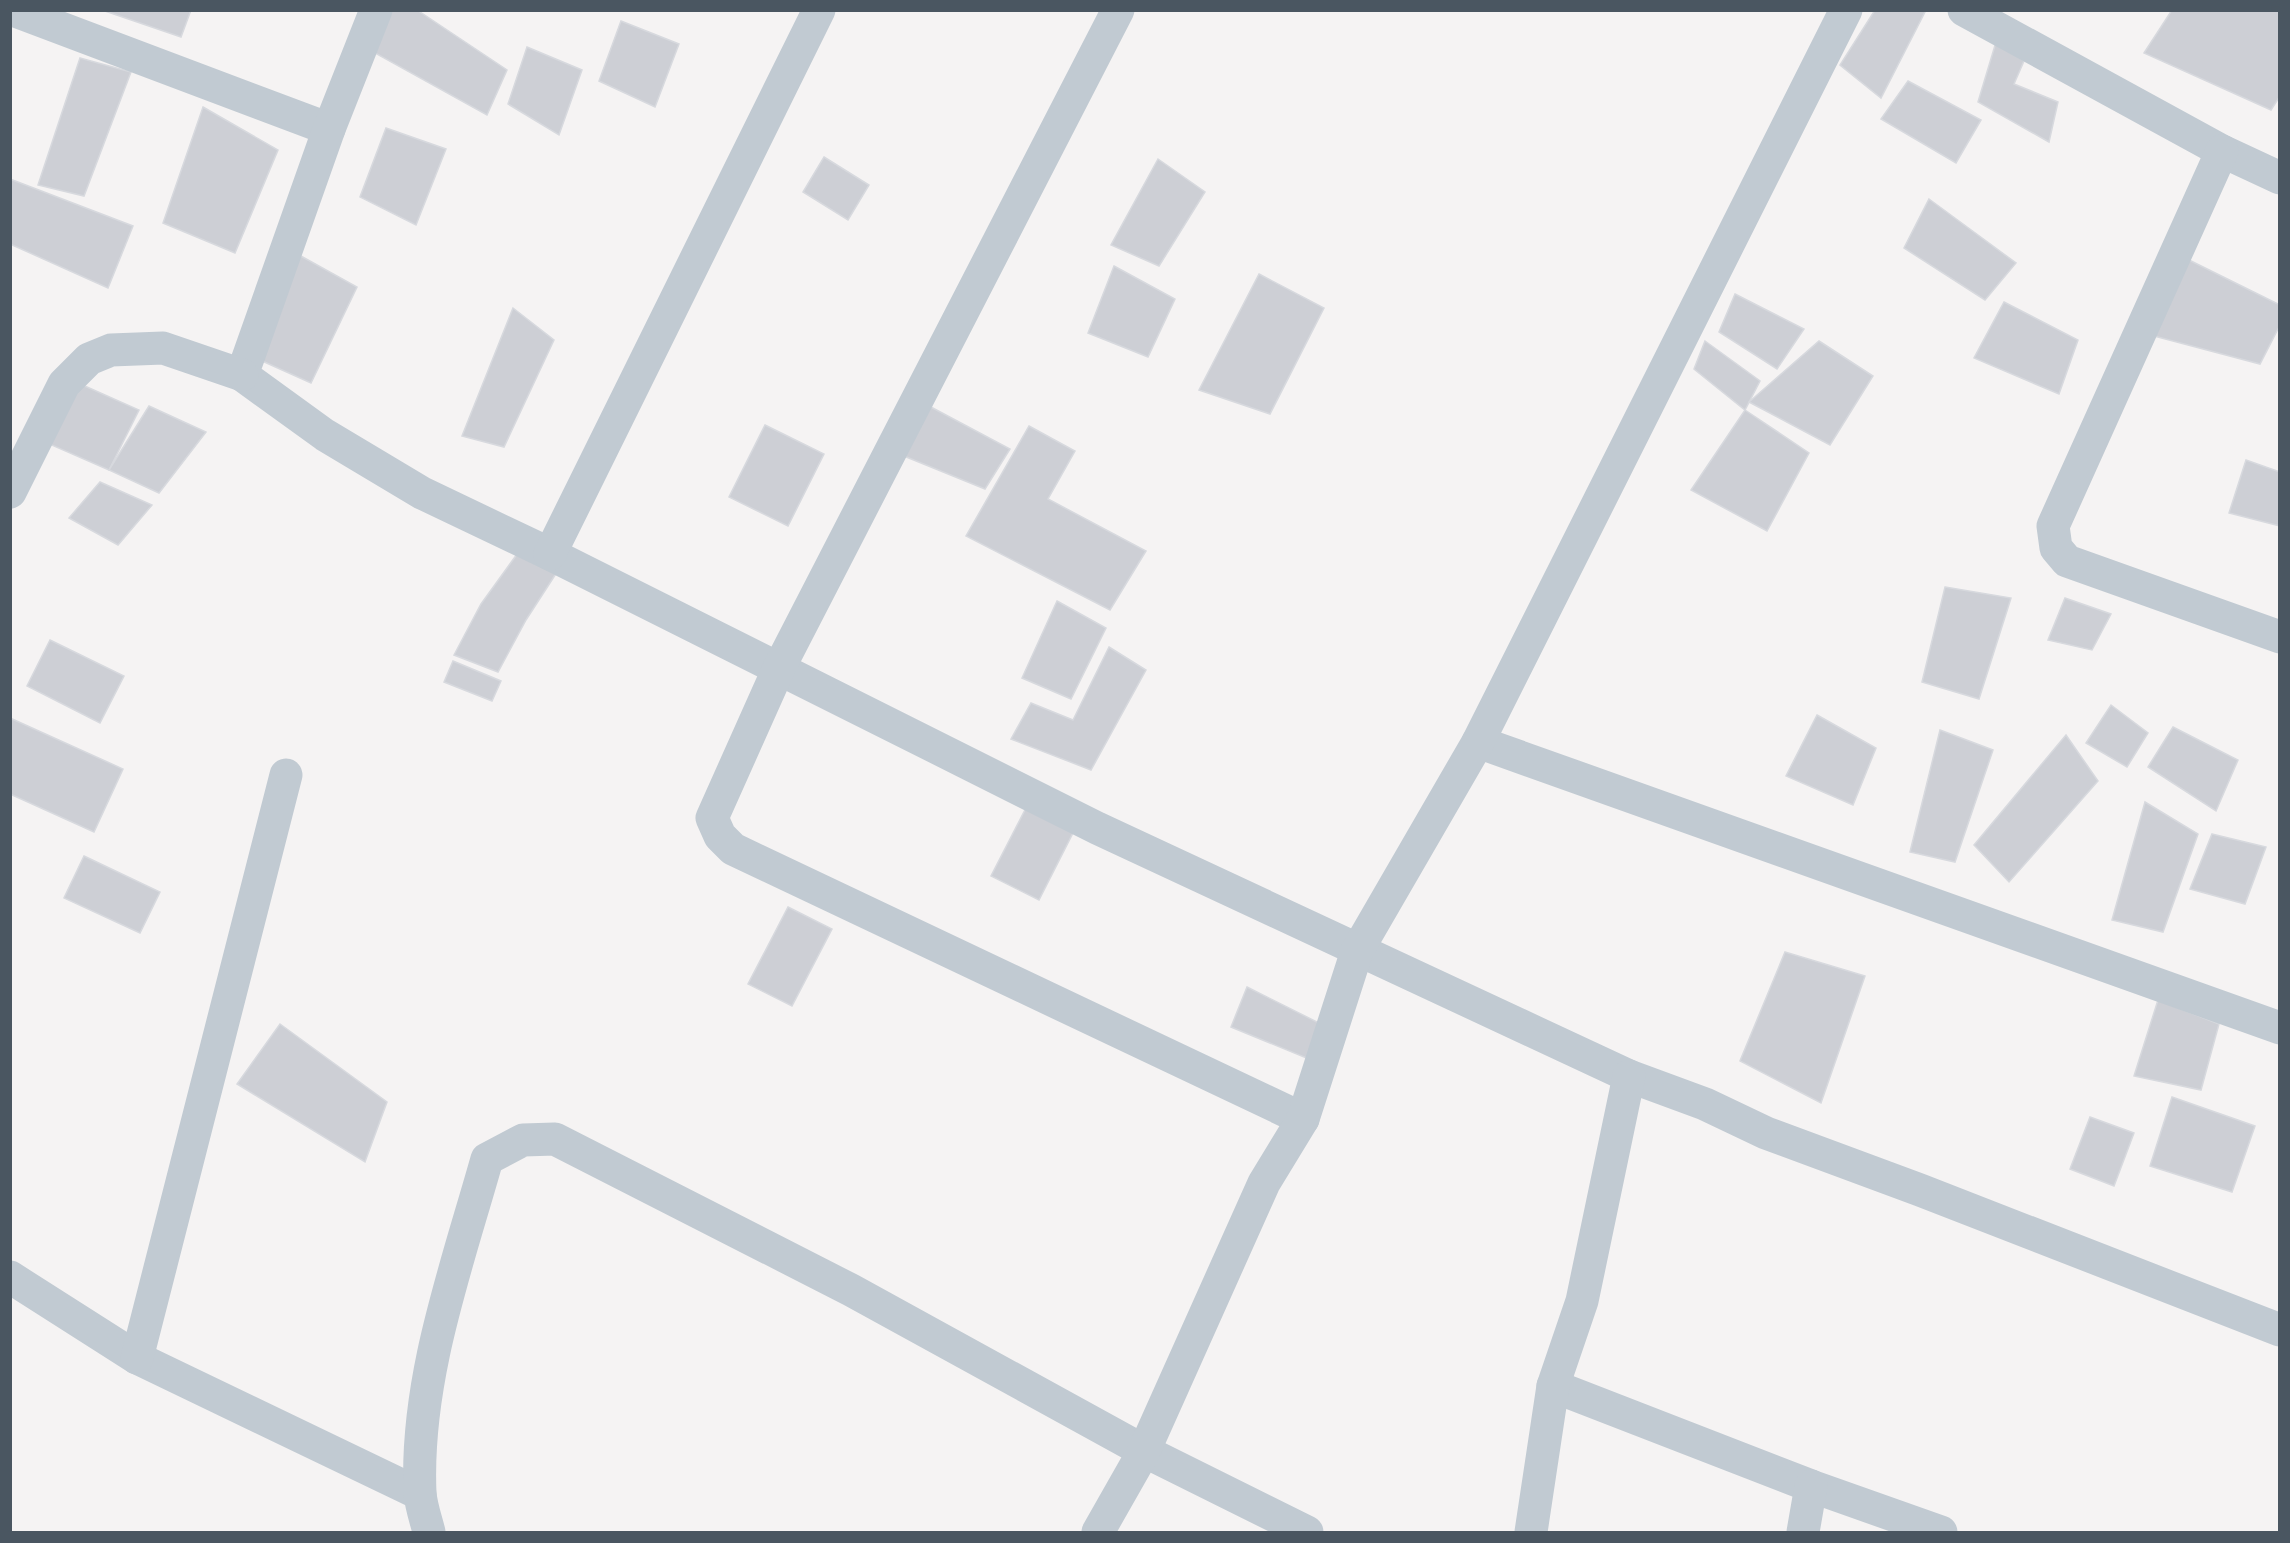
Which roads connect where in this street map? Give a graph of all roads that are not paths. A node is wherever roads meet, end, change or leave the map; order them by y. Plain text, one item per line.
1 (13, 10) edge
2 (376, 10) edge
3 (819, 10) edge
4 (1118, 10) edge
5 (1846, 10) edge
6 (1964, 10) edge
7 (329, 129) junction
8 (2222, 151) junction
9 (2280, 178) edge
10 (242, 375) junction
11 (10, 492) edge
12 (550, 554) junction
13 (2280, 638) edge
14 (779, 668) junction
15 (1478, 742) junction
16 (286, 775) dead end
17 (1357, 951) junction
18 (2280, 1028) edge
19 (1629, 1077) junction
20 (1303, 1119) junction
21 (10, 1277) edge
22 (2280, 1330) edge
23 (137, 1359) junction
24 (1553, 1386) junction
25 (1144, 1451) junction
26 (1811, 1486) junction
27 (420, 1494) junction
28 (429, 1533) edge
29 (1098, 1533) edge
30 (1307, 1533) edge
31 (1531, 1533) edge
32 (1803, 1533) edge
33 (1941, 1533) edge

1 - 7 street
2 - 7 street
3 - 12 street
4 - 14 street
5 - 15 street
6 - 8 street
7 - 10 street
8 - 9 street
8 - 13 street
10 - 11 street
10 - 12 street
12 - 14 street
14 - 17 street
14 - 20 street
15 - 17 street
15 - 18 street
16 - 23 street
17 - 19 street
17 - 20 street
19 - 22 street
19 - 24 street
20 - 25 street
21 - 23 street
23 - 27 street
24 - 26 street
24 - 31 street
25 - 27 street
25 - 29 street
25 - 30 street
26 - 32 street
26 - 33 street
27 - 28 street

